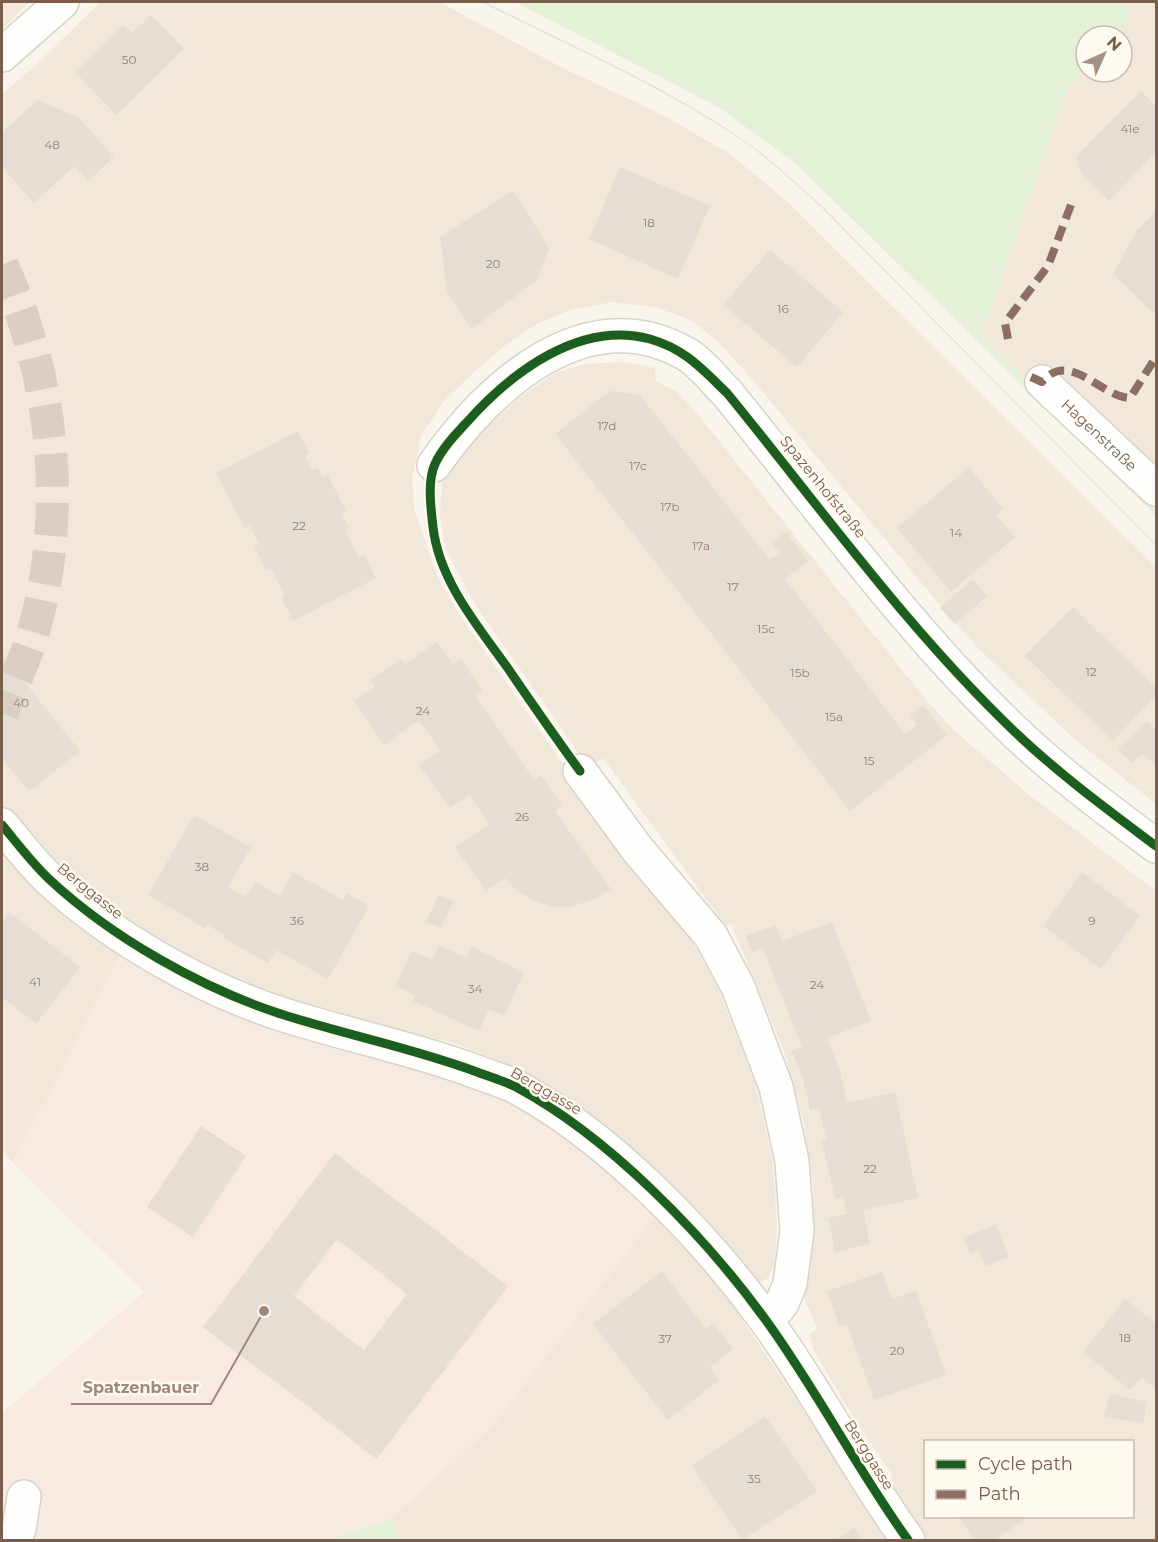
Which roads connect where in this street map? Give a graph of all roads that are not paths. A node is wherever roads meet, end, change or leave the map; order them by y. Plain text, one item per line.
1 (62, 2) edge
2 (2, 55) edge
3 (1042, 382) dead end
4 (434, 465) dead end
5 (1156, 489) edge
6 (580, 771) dead end
7 (2, 825) edge
8 (1156, 846) edge
9 (766, 1321) junction
10 (24, 1497) dead end
11 (12, 1540) edge
12 (909, 1540) edge

1 - 2 street
3 - 5 street, Hagenstraße
4 - 8 street, Spazenhofstraße
6 - 9 street
7 - 9 street, Berggasse
9 - 12 street, Berggasse
10 - 11 street

